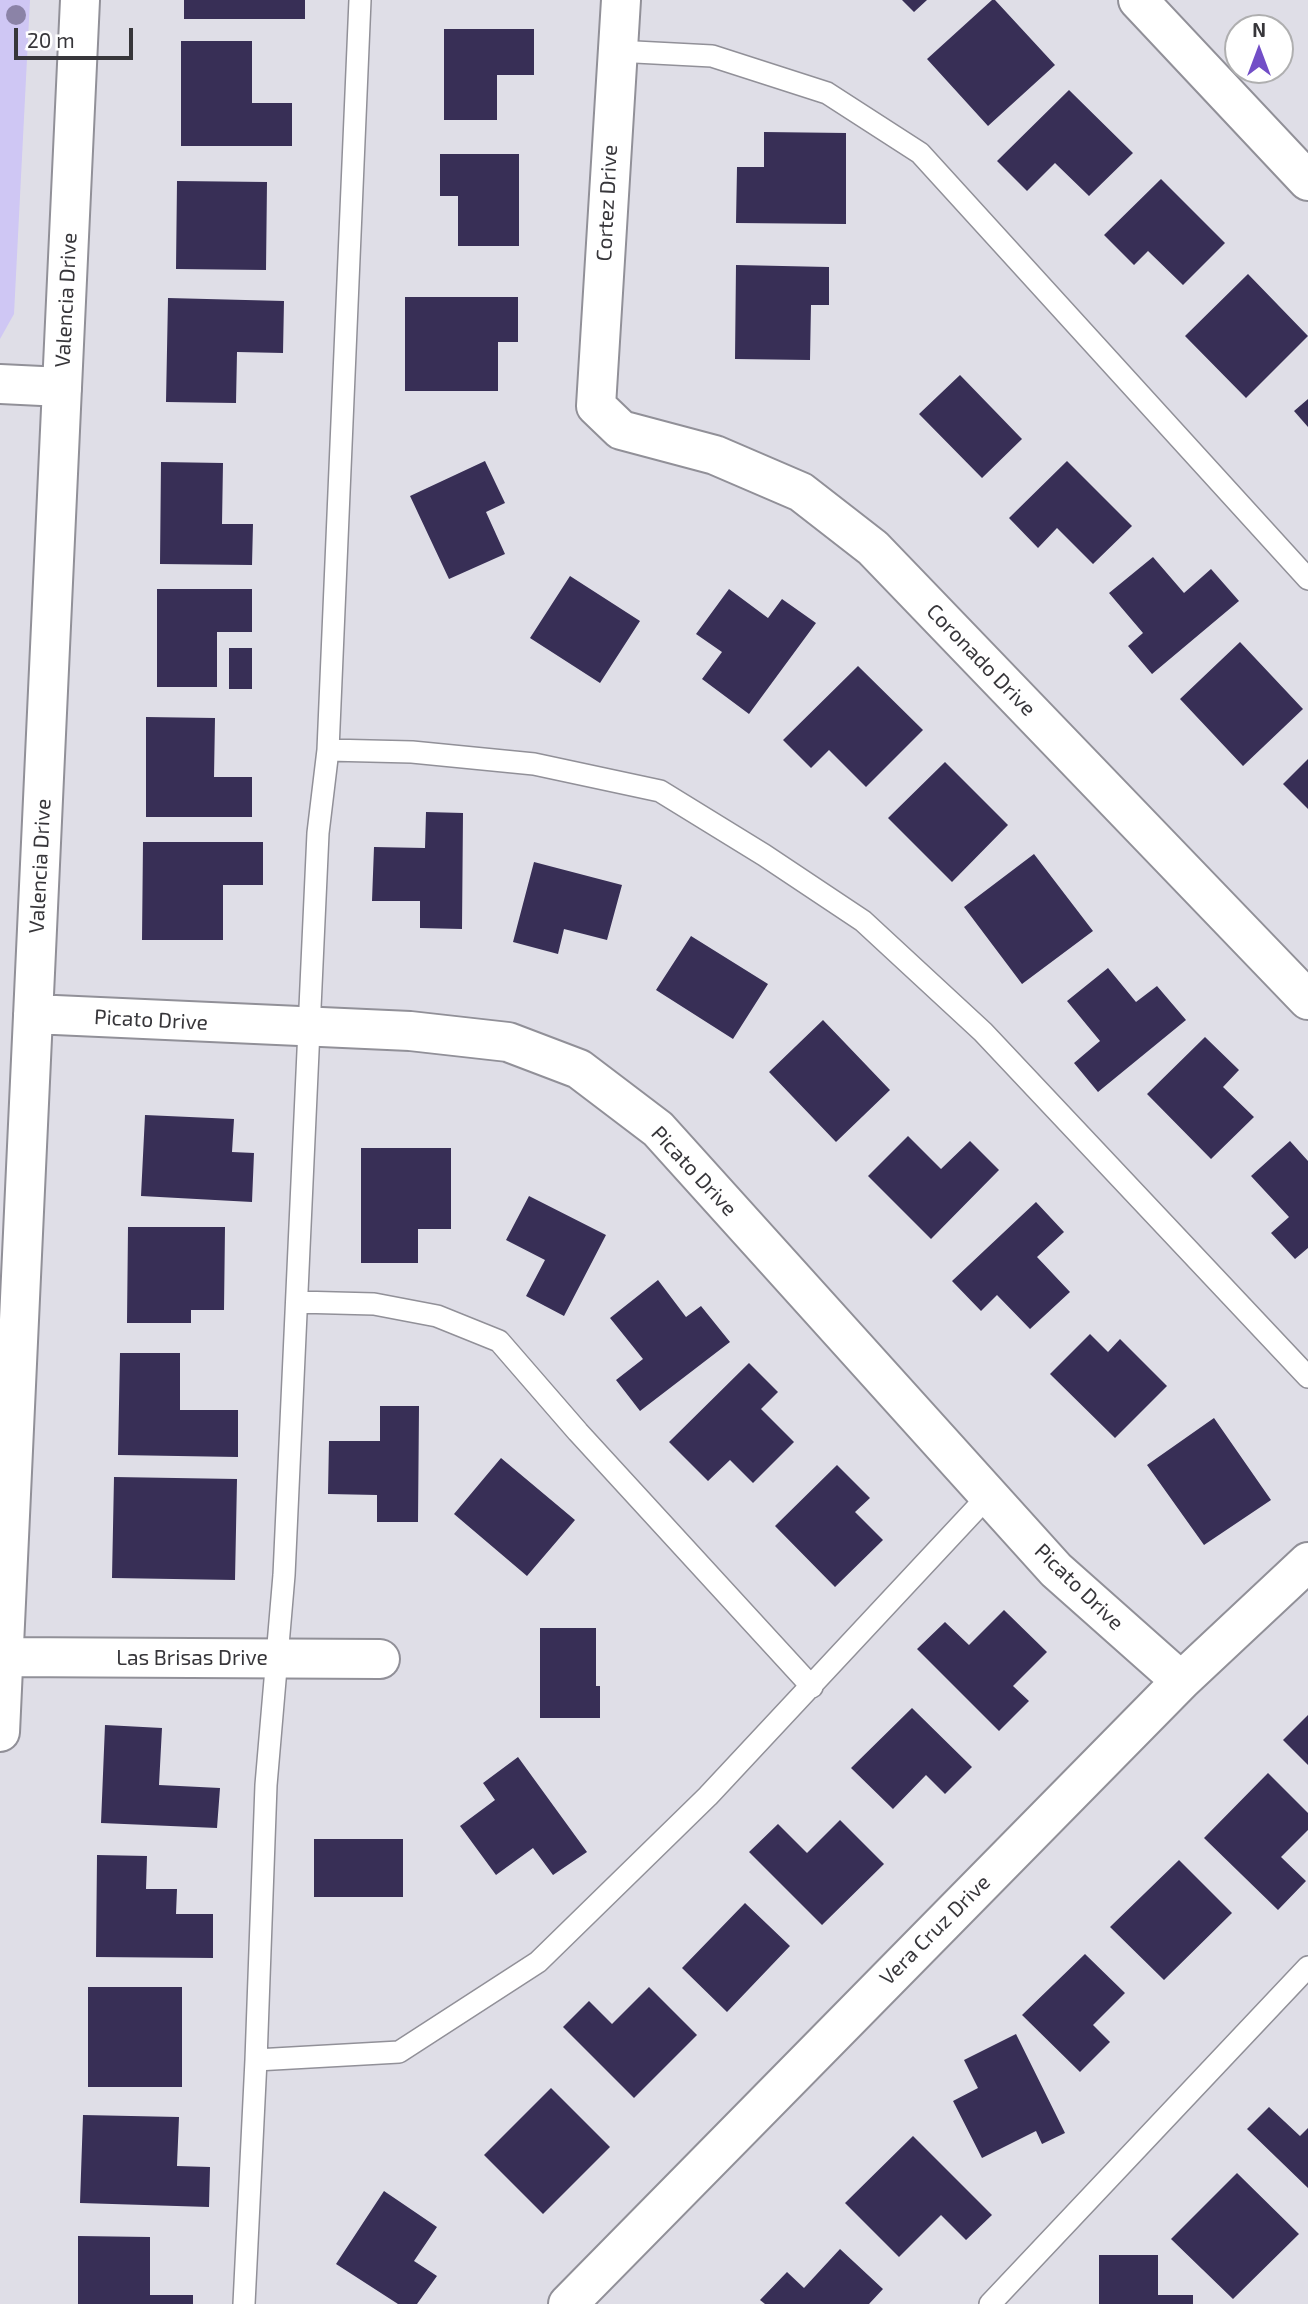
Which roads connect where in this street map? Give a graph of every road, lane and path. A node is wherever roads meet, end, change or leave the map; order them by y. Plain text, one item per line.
1 (80, 0) edge
2 (360, 0) edge
3 (621, 0) edge
4 (1138, 0) edge
5 (616, 51) junction
6 (1308, 181) edge
7 (0, 384) edge
8 (62, 387) junction
9 (596, 407) joint
10 (1308, 579) edge
11 (328, 750) junction
12 (1308, 1000) edge
13 (33, 1014) junction
14 (309, 1027) junction
15 (297, 1302) junction
16 (1308, 1377) edge
17 (989, 1495) junction
18 (1308, 1562) edge
19 (4, 1657) junction
20 (276, 1659) junction
21 (380, 1659) dead end
22 (1181, 1681) junction
23 (812, 1687) junction
24 (0, 1732) edge
25 (1308, 1968) edge
26 (256, 2060) junction
27 (244, 2304) edge
28 (568, 2304) edge
29 (990, 2304) edge

1 - 8 street, Valencia Drive
2 - 11 lane
3 - 5 street, Cortez Drive
4 - 6 street
5 - 9 street, Cortez Drive
5 - 10 lane
7 - 8 street
8 - 13 street, Valencia Drive
9 - 12 street, Coronado Drive
11 - 14 lane
11 - 16 lane
13 - 14 street, Picato Drive
13 - 19 street, Valencia Drive
14 - 15 lane
14 - 17 street, Picato Drive
15 - 20 lane
15 - 23 lane
17 - 22 street, Picato Drive
17 - 23 lane
18 - 22 street, Vera Cruz Drive
19 - 20 street, Las Brisas Drive
19 - 24 street, Valencia Drive
20 - 21 street, Las Brisas Drive
20 - 26 lane
22 - 28 street, Vera Cruz Drive
23 - 26 lane
25 - 29 lane
26 - 27 lane

